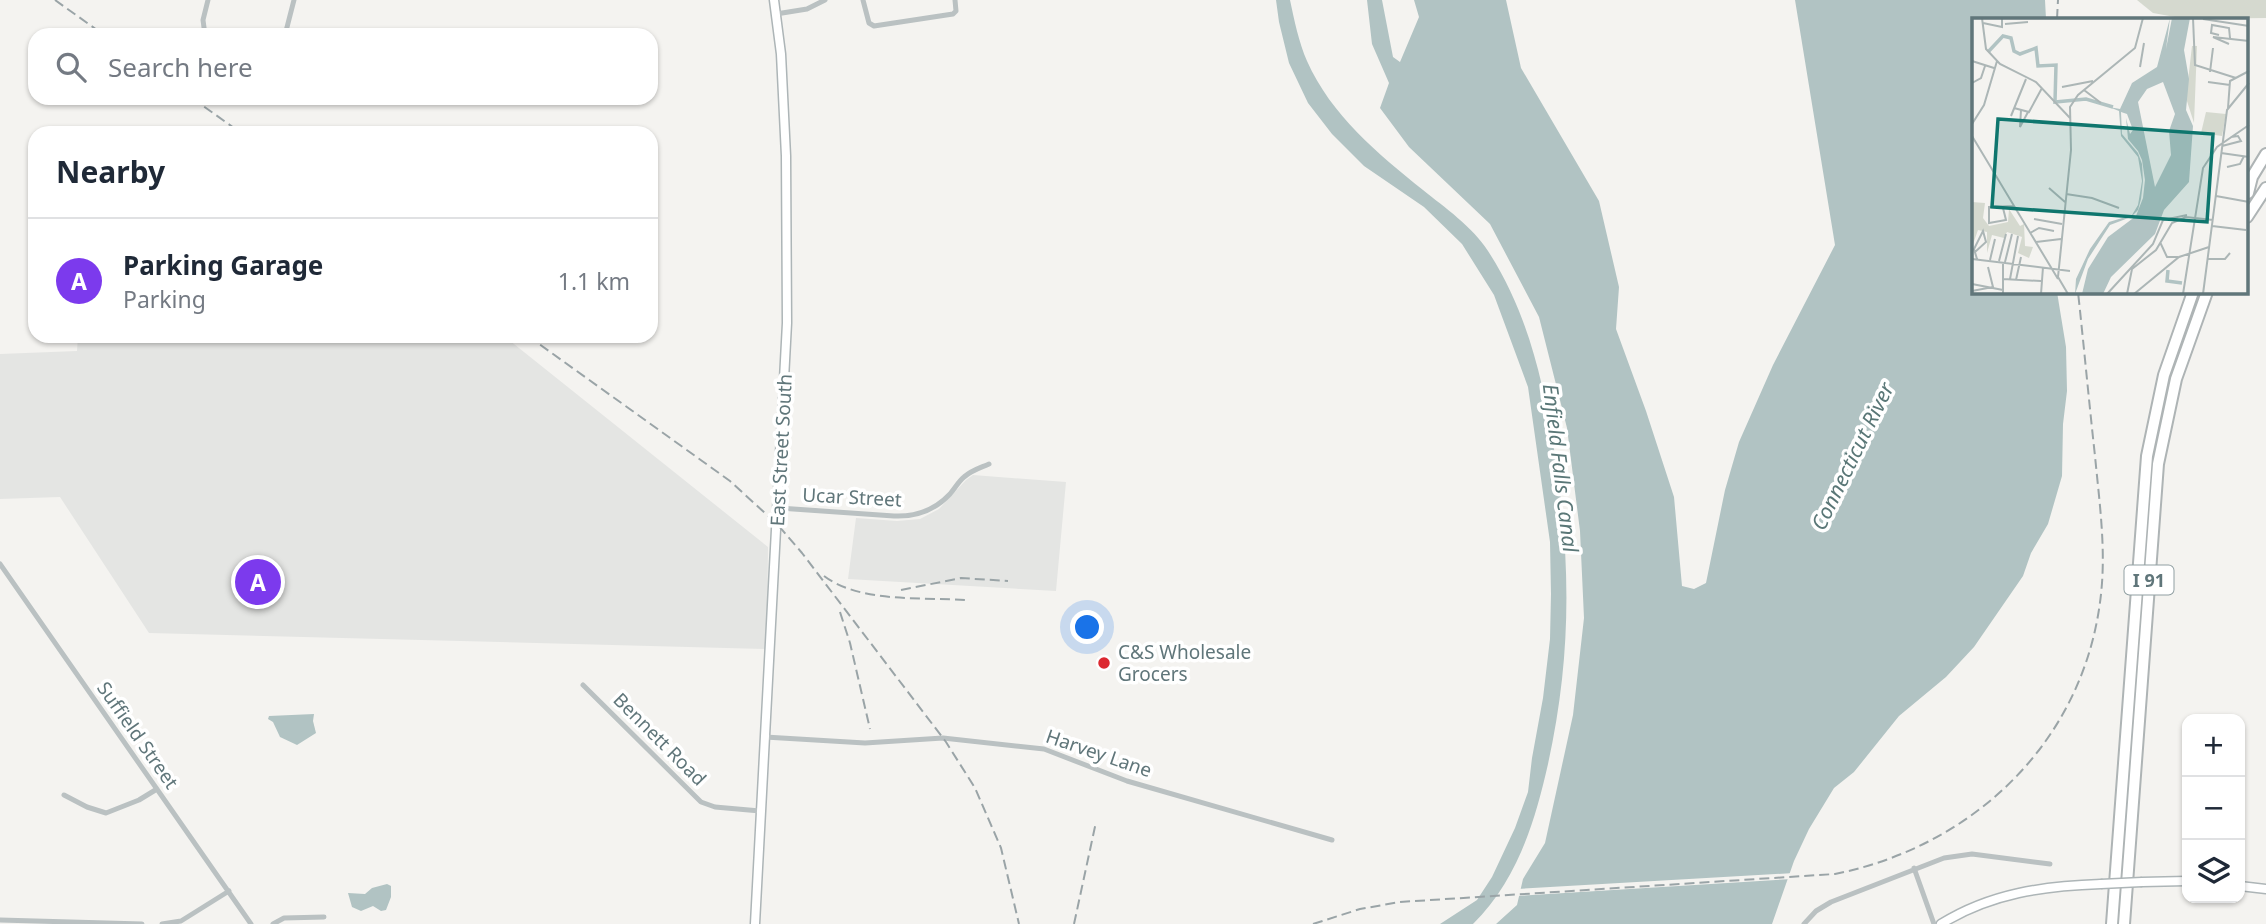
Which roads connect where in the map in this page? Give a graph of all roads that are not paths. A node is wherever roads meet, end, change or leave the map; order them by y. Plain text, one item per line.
1 (208, 0) edge
2 (293, 0) edge
3 (774, 0) edge
4 (825, 0) edge
5 (863, 0) edge
6 (955, 0) edge
7 (776, 14) junction
8 (204, 28) edge
9 (287, 28) edge
10 (2266, 154) edge
11 (2266, 166) edge
12 (2266, 188) edge
13 (2248, 190) edge
14 (2248, 192) edge
15 (2248, 215) edge
16 (2192, 294) edge
17 (2206, 294) edge
18 (989, 464) dead end
19 (779, 508) junction
20 (0, 564) edge
21 (583, 685) dead end
22 (765, 737) junction
23 (157, 789) junction
24 (64, 795) dead end
25 (760, 811) junction
26 (1332, 840) dead end
27 (2050, 864) dead end
28 (1914, 868) junction
29 (2182, 881) edge
30 (2245, 887) edge
31 (2266, 889) edge
32 (229, 891) junction
33 (324, 917) dead end
34 (0, 920) edge
35 (45, 923) edge
36 (121, 924) edge
37 (142, 924) edge
38 (162, 924) edge
39 (251, 924) edge
40 (273, 924) edge
41 (755, 924) edge
42 (1804, 924) edge
43 (1934, 924) edge
44 (1941, 924) edge
45 (2112, 924) edge
46 (2124, 924) edge

1 - 8 street
2 - 9 street
3 - 7 main road, East Street South
4 - 7 street
5 - 6 street
7 - 19 main road, East Street South
10 - 13 highway
11 - 14 highway
12 - 15 highway
16 - 45 highway, I 91
17 - 46 highway, I 91
18 - 19 street, Ucar Street
19 - 22 main road, East Street South
20 - 23 street, Suffield Street
21 - 25 street, Bennett Road
22 - 25 main road, East Street South
22 - 26 street, Harvey Lane
23 - 24 street
23 - 32 street, Suffield Street
25 - 41 main road, East Street South
27 - 28 street
28 - 42 street
28 - 43 street
29 - 44 main road, bridge
30 - 31 main road
32 - 38 street
32 - 39 street, Suffield Street
33 - 40 street
34 - 35 street
35 - 36 street
36 - 37 street

